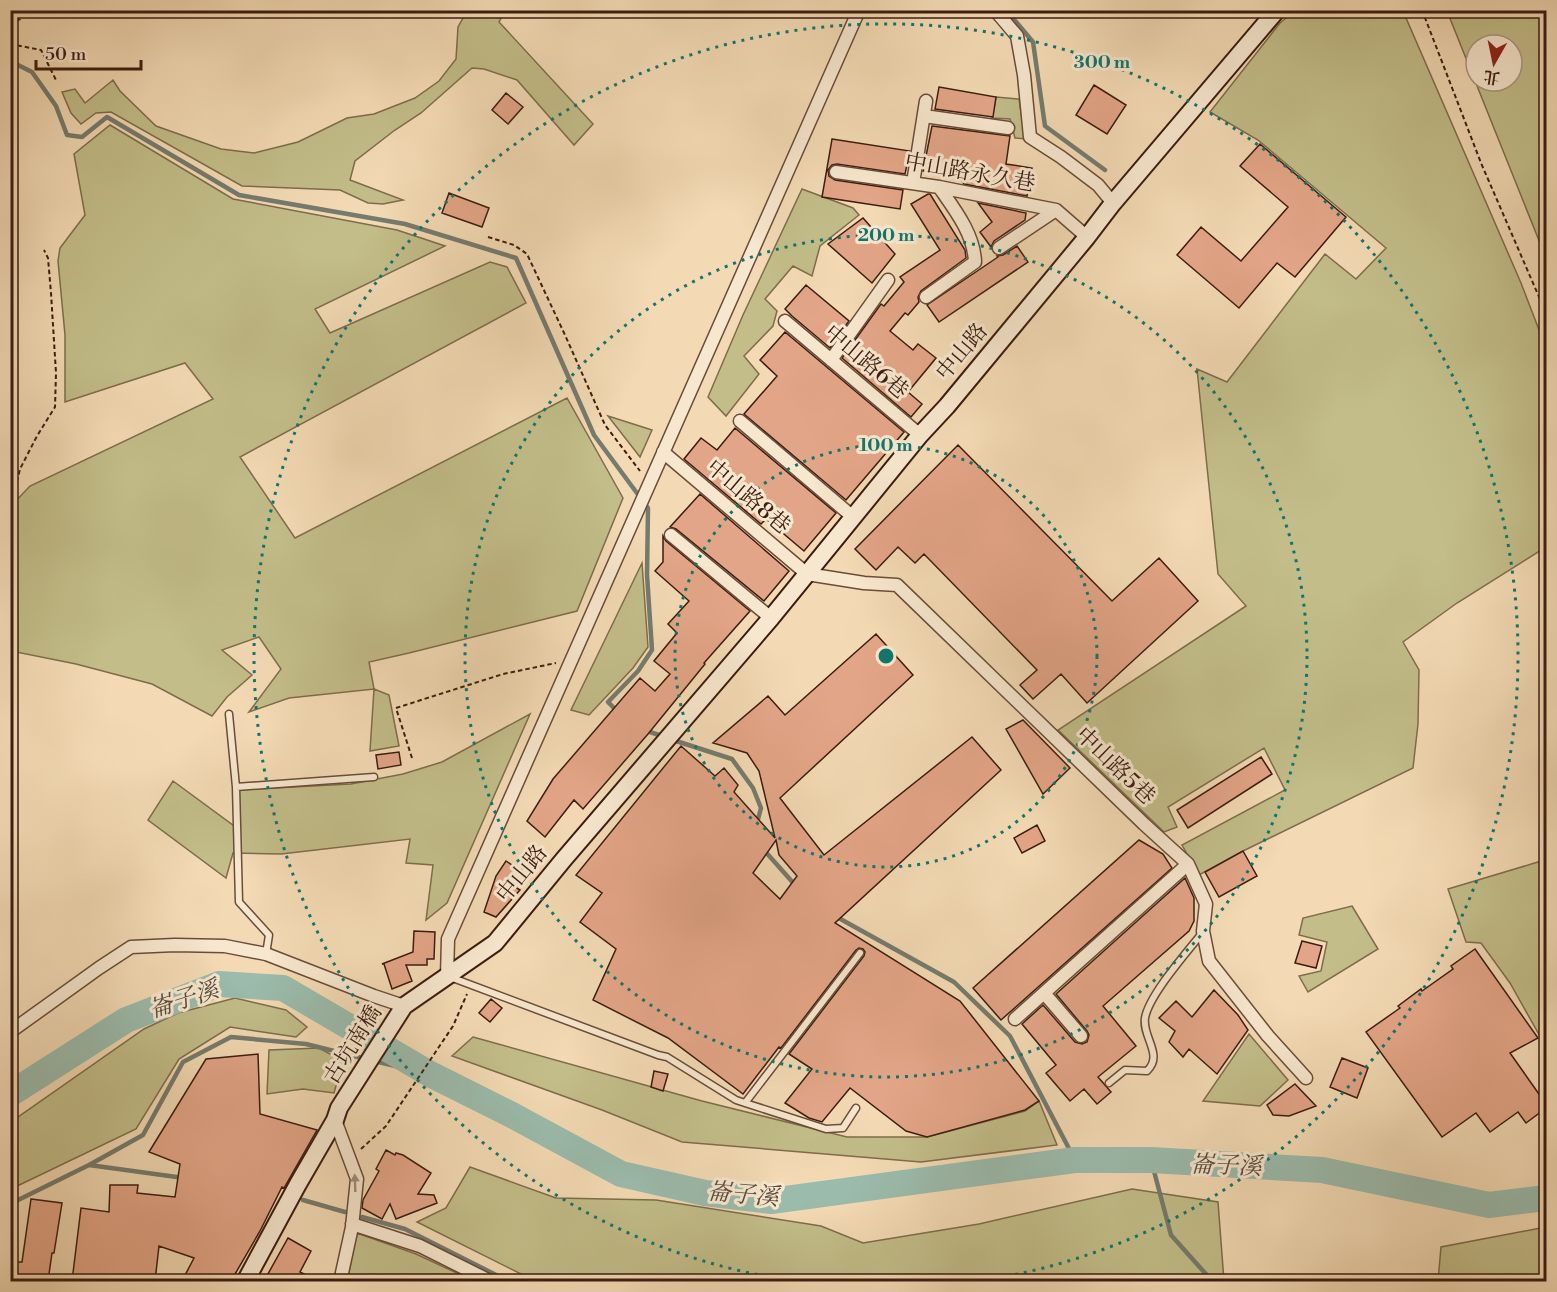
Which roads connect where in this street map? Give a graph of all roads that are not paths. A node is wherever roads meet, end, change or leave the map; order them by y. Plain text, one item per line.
1 (859, 10) edge
2 (995, 10) edge
3 (1277, 10) edge
4 (926, 101) dead end
5 (924, 116) junction
6 (1008, 128) dead end
7 (836, 172) dead end
8 (913, 183) junction
9 (939, 187) junction
10 (1113, 203) junction
11 (1056, 210) junction
12 (1088, 237) junction
13 (999, 248) dead end
14 (888, 280) dead end
15 (926, 297) dead end
16 (785, 321) dead end
17 (831, 360) junction
18 (740, 421) dead end
19 (920, 435) junction
20 (663, 452) junction
21 (853, 517) junction
22 (671, 535) dead end
23 (807, 574) junction
24 (771, 618) junction
25 (229, 714) dead end
26 (374, 777) dead end
27 (236, 787) junction
28 (1188, 864) junction
29 (1203, 932) junction
30 (860, 953) dead end
31 (266, 954) junction
32 (447, 976) junction
33 (1044, 993) junction
34 (404, 1006) junction
35 (1015, 1019) dead end
36 (10, 1032) edge
37 (1081, 1036) dead end
38 (1306, 1078) dead end
39 (1109, 1083) dead end
40 (745, 1103) junction
41 (856, 1108) dead end
42 (337, 1114) junction
43 (352, 1224) junction
44 (245, 1281) edge
45 (340, 1281) edge
46 (492, 1281) edge

1 - 20 street
2 - 10 street
3 - 10 main road, 中山路
4 - 5 street
5 - 6 street
5 - 8 street
7 - 8 street, 中山路永久巷
8 - 9 street, 中山路永久巷
9 - 11 street, 中山路永久巷
9 - 15 street
10 - 12 main road, 中山路
11 - 12 street, 中山路永久巷
11 - 13 street
12 - 19 main road, 中山路
14 - 17 street
16 - 17 street, 中山路6巷
17 - 19 street, 中山路6巷
18 - 21 street
19 - 21 main road, 中山路
20 - 23 street, 中山路8巷
20 - 32 street
21 - 23 main road, 中山路
22 - 24 street
23 - 24 main road, 中山路
23 - 28 street, 中山路5巷
24 - 32 main road, 中山路
25 - 27 lane
26 - 27 lane
27 - 31 lane
28 - 29 street, 中山路5巷
28 - 33 street
29 - 38 street, 中山路5巷
29 - 39 lane
30 - 40 lane
31 - 34 street
31 - 36 street
32 - 34 main road, 中山路
32 - 40 lane
33 - 35 street
33 - 37 street
34 - 42 main road, 古坑南橋
40 - 41 lane
43 -> 42 street
42 - 44 main road
43 - 45 street
43 - 46 street

